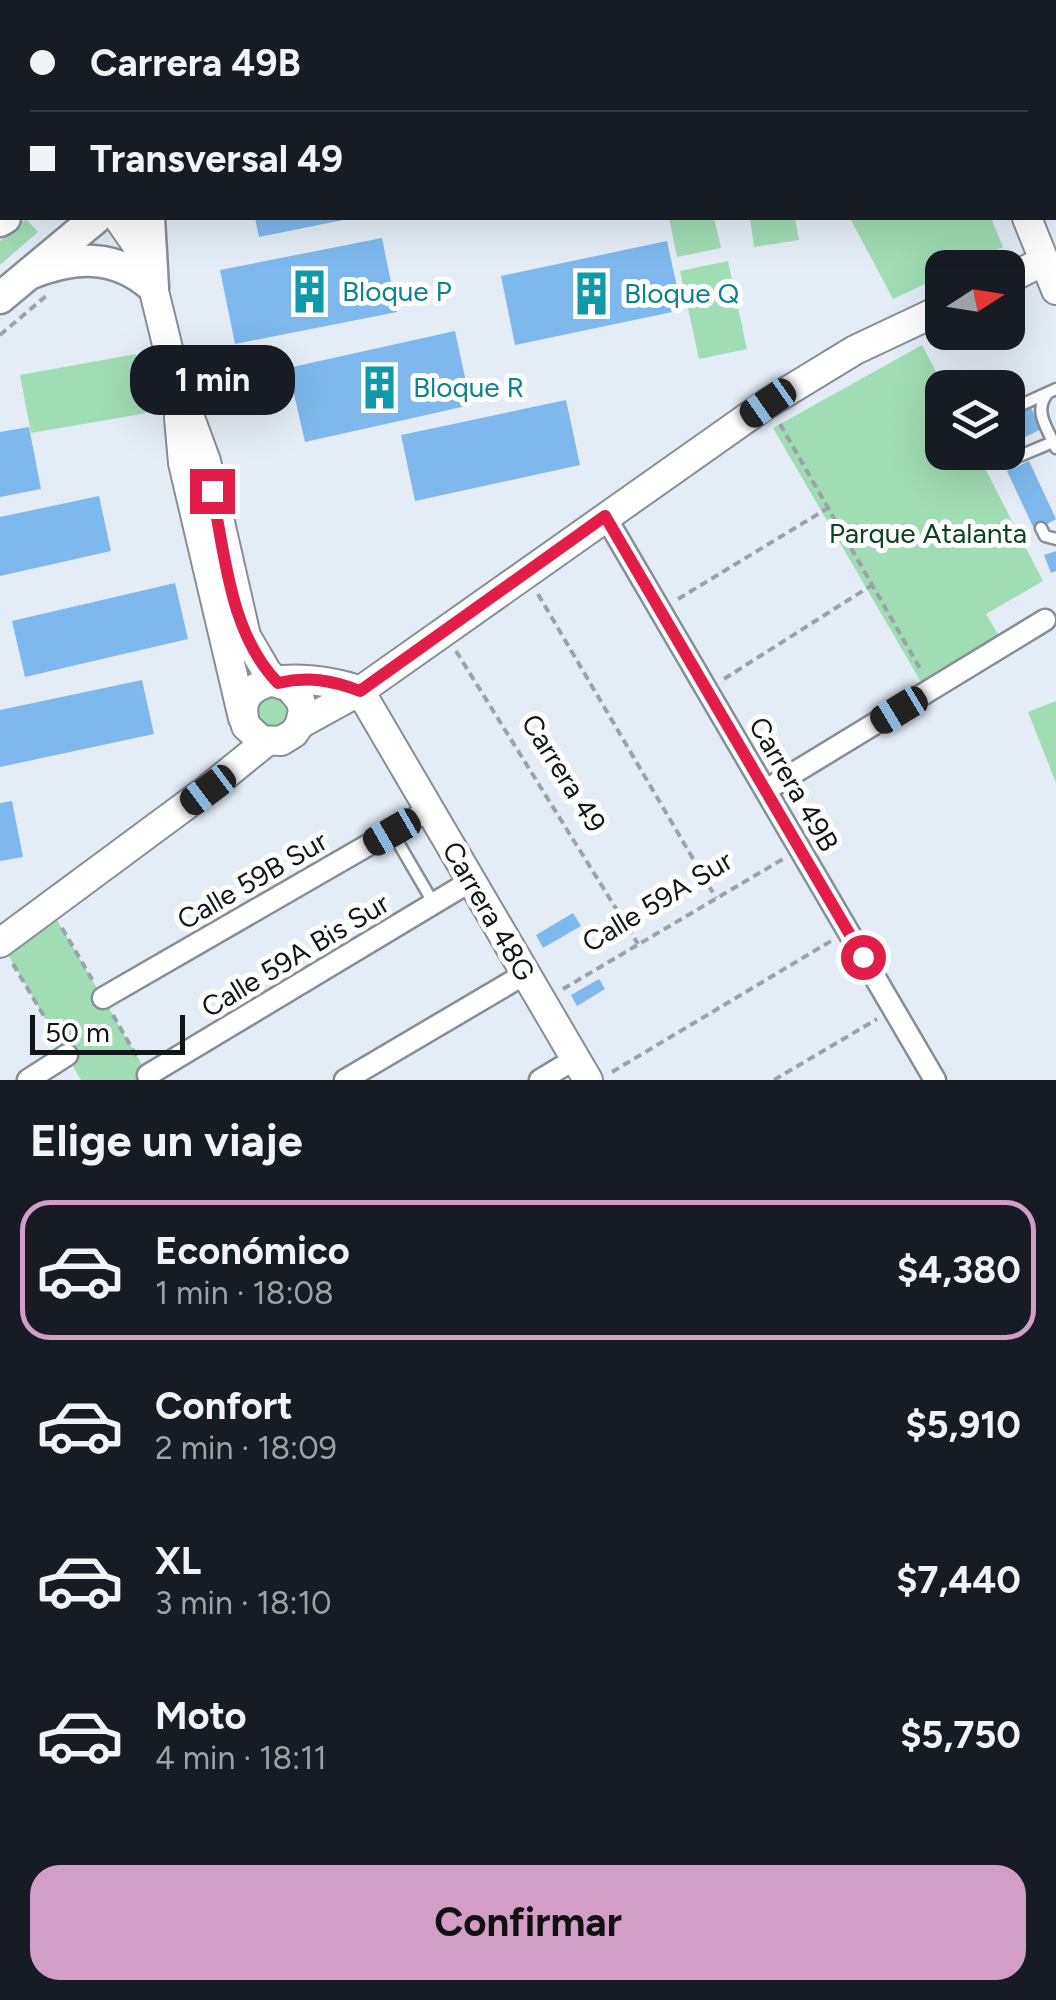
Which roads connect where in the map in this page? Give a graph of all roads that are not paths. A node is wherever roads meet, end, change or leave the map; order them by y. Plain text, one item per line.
1 (94, 220) edge
2 (119, 220) edge
3 (148, 220) edge
4 (1028, 220) edge
5 (1044, 261) junction
6 (1025, 270) edge
7 (40, 283) junction
8 (153, 287) junction
9 (1056, 290) edge
10 (0, 298) edge
11 (925, 317) edge
12 (1051, 392) edge
13 (1025, 403) edge
14 (1055, 445) edge
15 (1025, 455) edge
16 (605, 516) junction
17 (1042, 528) dead end
18 (1056, 539) edge
19 (215, 552) junction
20 (1045, 620) dead end
21 (278, 683) junction
22 (360, 691) junction
23 (244, 718) junction
24 (300, 724) junction
25 (266, 742) junction
26 (208, 790) junction
27 (766, 790) junction
28 (430, 810) junction
29 (392, 832) junction
30 (471, 881) junction
31 (434, 904) junction
32 (0, 943) edge
33 (525, 974) junction
34 (103, 998) dead end
35 (66, 1055) road end
36 (581, 1070) edge
37 (148, 1076) dead end
38 (28, 1080) edge
39 (345, 1080) edge
40 (540, 1080) edge
41 (936, 1080) edge

1 - 7 main road
2 - 8 street
3 - 8 main road
4 - 5 street
5 - 6 street
5 - 9 street
7 - 8 main road
7 - 10 main road
8 - 19 street
11 - 16 street
12 - 13 lane
12 - 14 lane
14 - 15 lane
16 - 22 street
16 - 27 street, Carrera 49B
17 - 18 lane
19 - 21 street
19 - 23 street
20 - 27 street
21 - 22 street
21 - 23 street
21 - 24 street
22 - 24 street
22 - 28 street, Carrera 48G
23 - 25 street
23 - 26 street
24 - 25 street
25 - 26 street
26 - 32 street
27 - 41 street, Carrera 49B
28 - 29 street, Calle 59B Sur
28 - 30 street, Carrera 48G
29 - 31 lane
29 - 34 street, Calle 59B Sur
30 - 31 street, Calle 59A Bis Sur
30 - 33 street, Carrera 48G
31 - 37 street, Calle 59A Bis Sur
33 - 36 street, Carrera 48G
33 - 39 street
35 - 38 street
36 - 40 street

